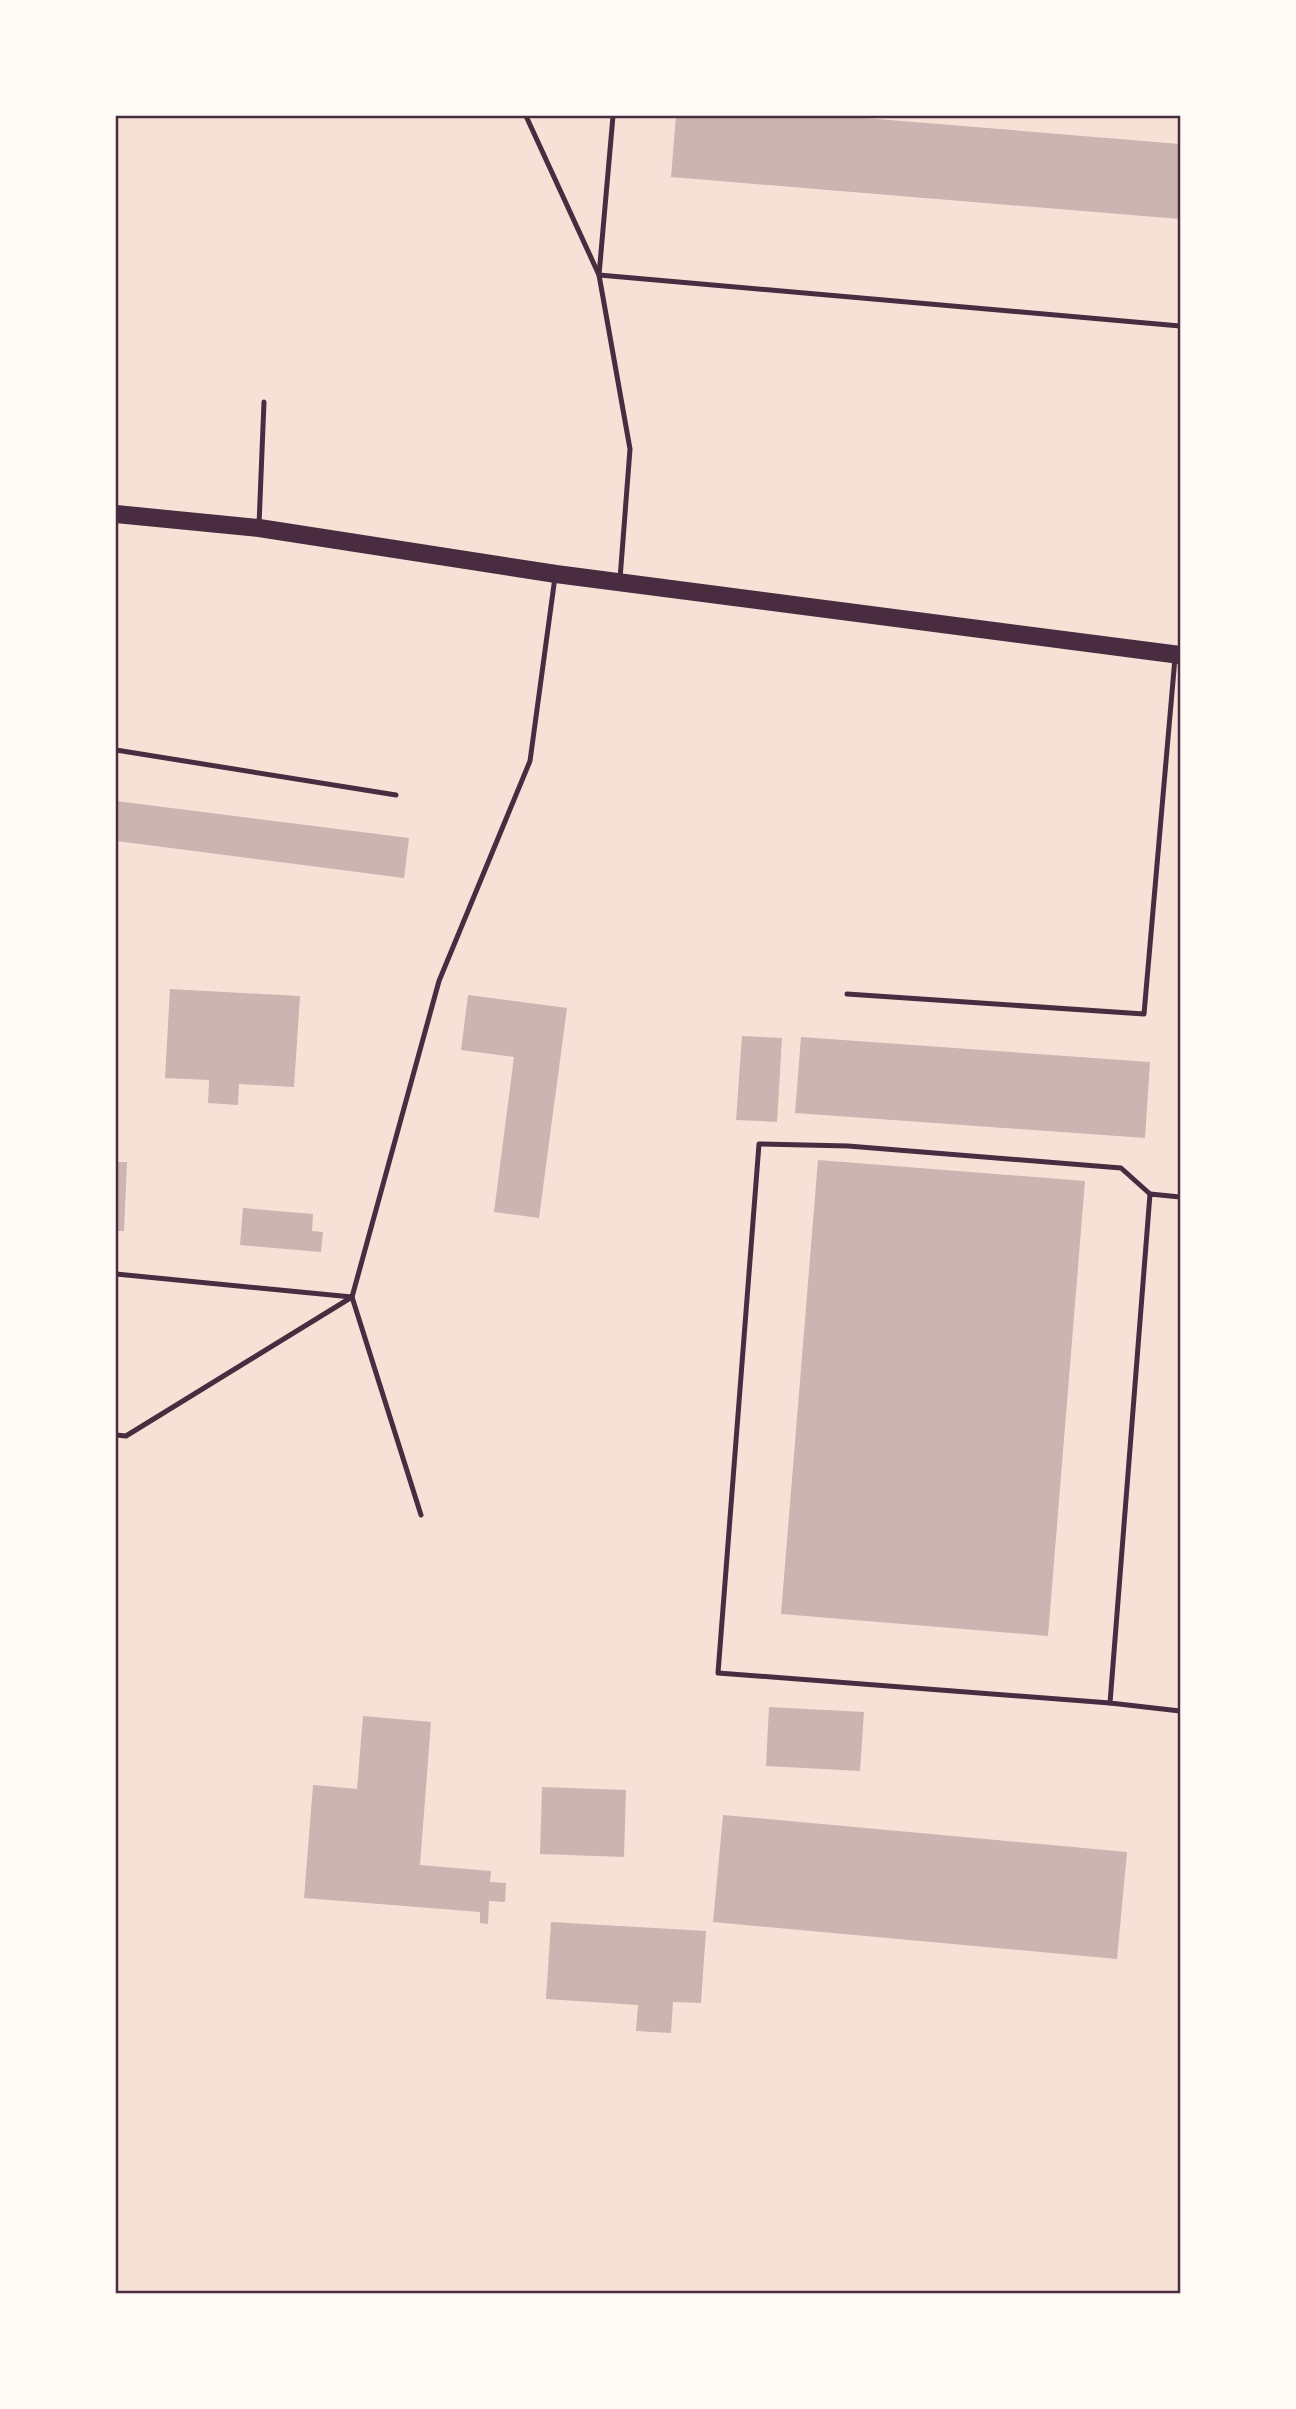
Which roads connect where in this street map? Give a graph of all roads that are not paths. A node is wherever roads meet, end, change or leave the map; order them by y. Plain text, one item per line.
1 (526, 116) edge
2 (613, 116) edge
3 (599, 275) junction
4 (1181, 326) edge
5 (264, 402) dead end
6 (116, 514) edge
7 (259, 528) junction
8 (556, 574) junction
9 (620, 582) junction
10 (1178, 655) edge
11 (116, 750) edge
12 (396, 795) dead end
13 (847, 994) dead end
14 (1150, 1194) junction
15 (1181, 1197) edge
16 (116, 1274) edge
17 (352, 1297) junction
18 (116, 1435) edge
19 (421, 1515) dead end
20 (1110, 1703) junction
21 (1181, 1712) edge

1 - 3 lane
2 - 3 lane
3 - 4 lane
3 - 9 lane
5 - 7 lane
6 - 7 main road
7 - 8 main road
8 - 9 main road
8 - 17 lane
9 - 10 main road
10 - 13 lane
11 - 12 lane
14 - 15 lane
14 - 20 lane
14 - 20 lane
16 - 17 lane
17 - 18 lane
17 - 19 lane
20 - 21 lane

